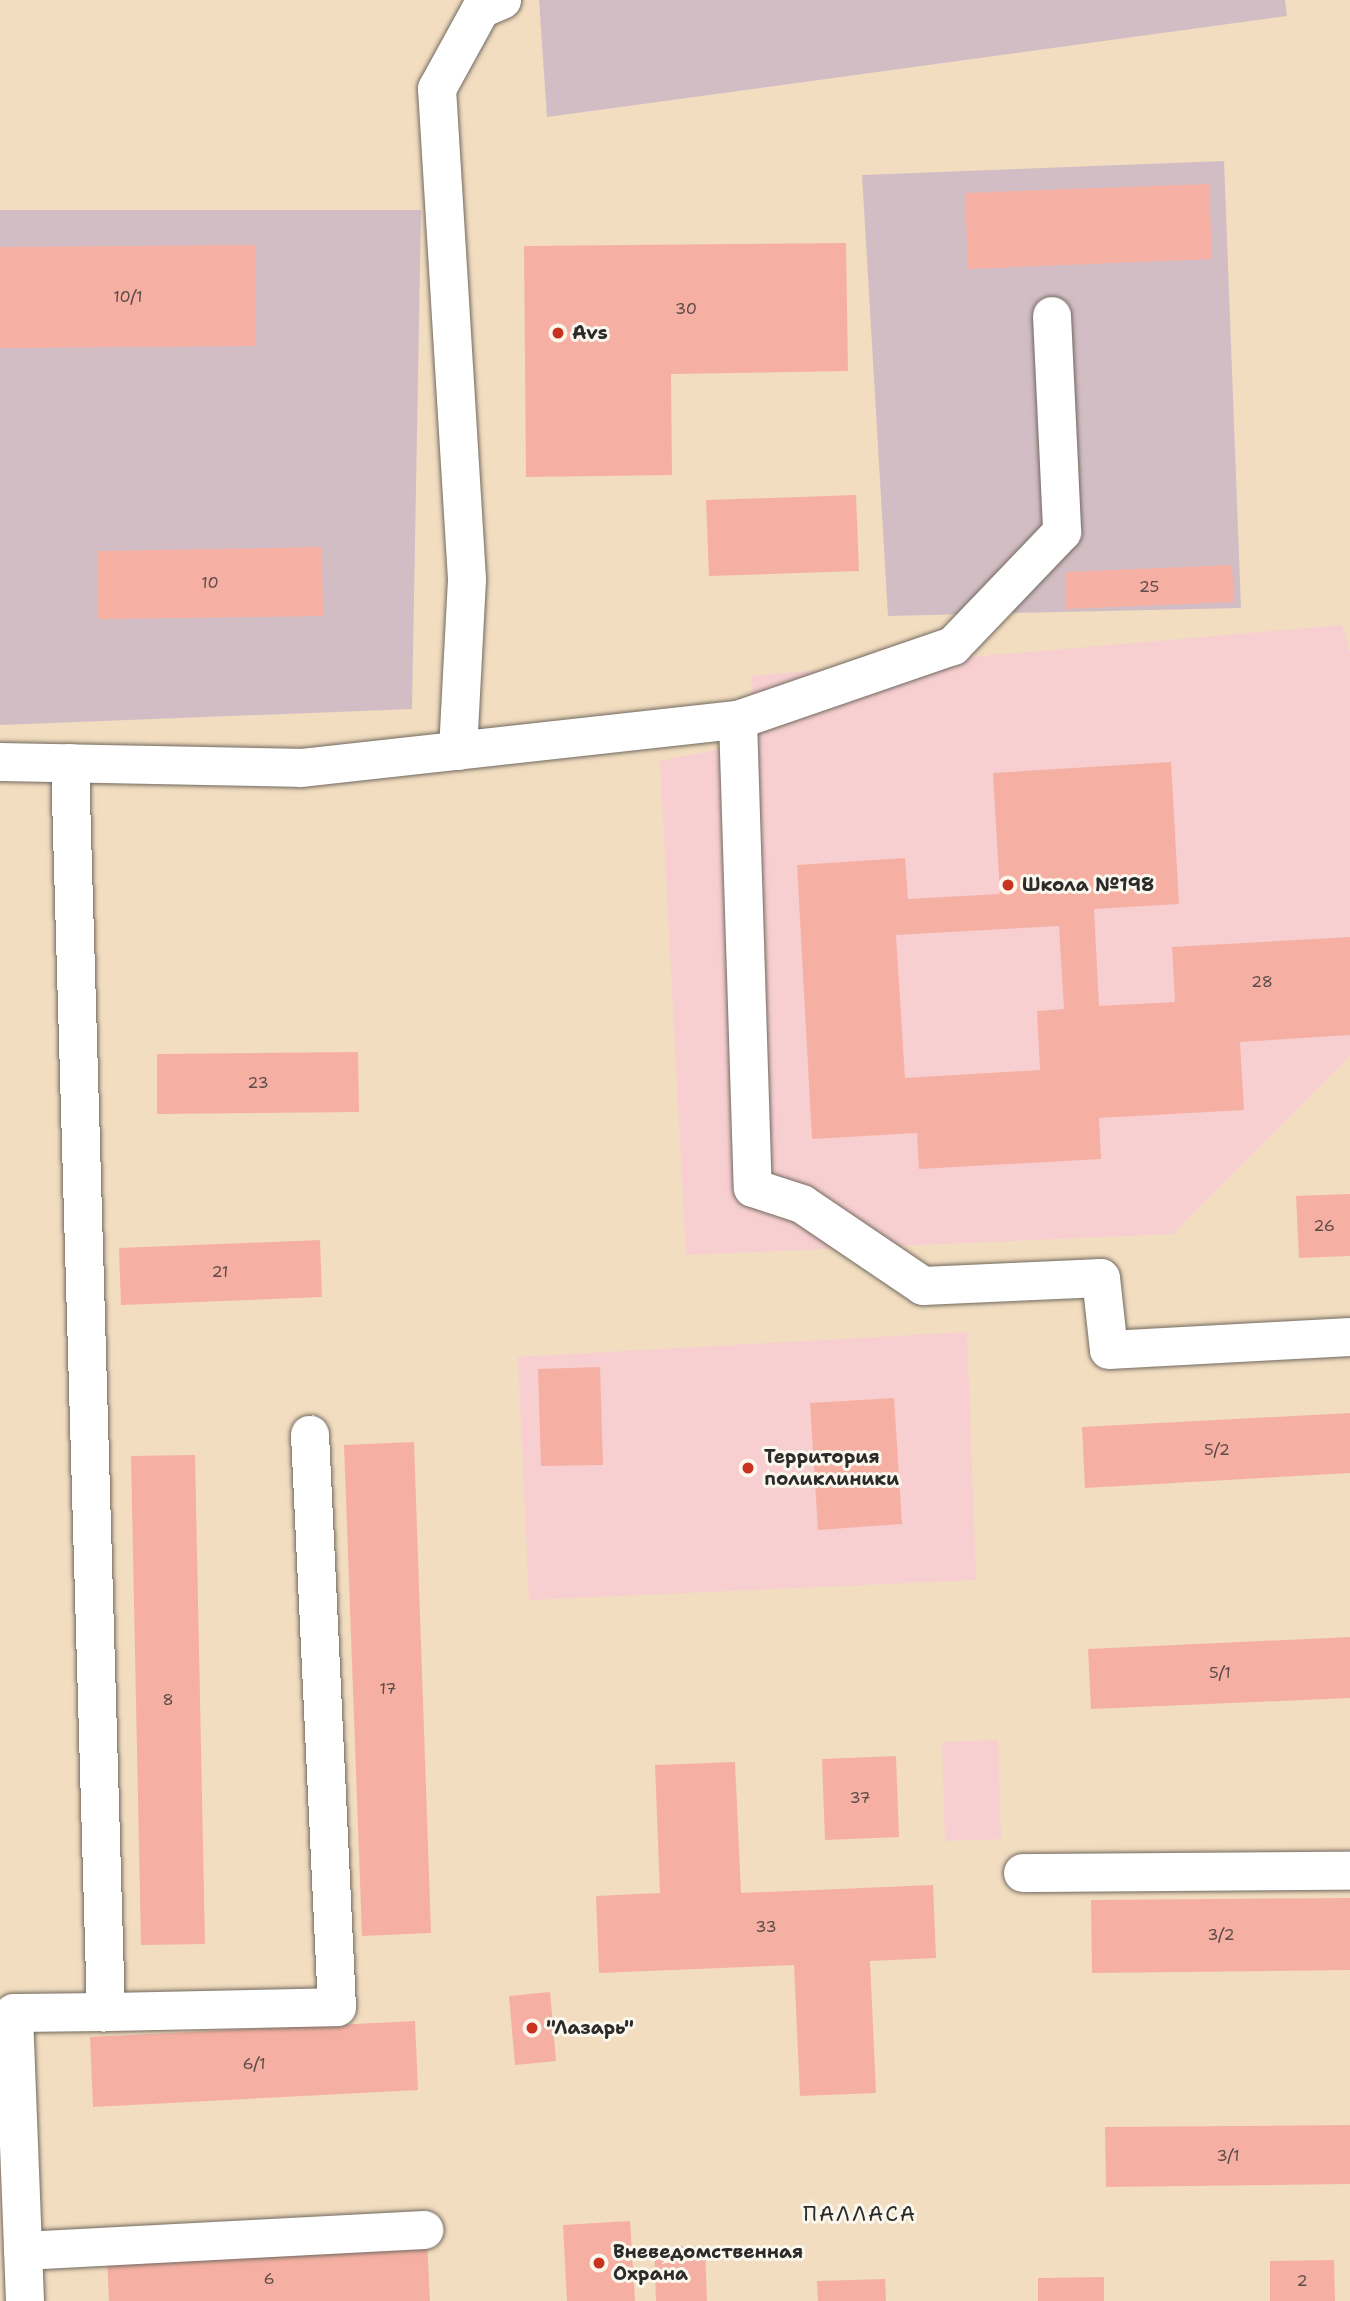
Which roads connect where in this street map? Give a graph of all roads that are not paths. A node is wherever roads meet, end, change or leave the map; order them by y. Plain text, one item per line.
1 (502, 0) edge
2 (1052, 316) dead end
3 (738, 720) junction
4 (458, 751) junction
5 (0, 762) edge
6 (70, 763) junction
7 (1350, 1337) edge
8 (310, 1435) dead end
9 (1350, 1871) edge
10 (1023, 1873) dead end
11 (106, 2012) junction
12 (424, 2230) dead end
13 (23, 2251) junction
14 (25, 2301) edge

1 - 4 lane
2 - 3 lane
3 - 4 lane
3 - 7 lane
4 - 6 lane
5 - 6 lane
6 - 11 lane
8 - 11 lane
9 - 10 lane
11 - 13 lane
12 - 13 lane
13 - 14 lane

